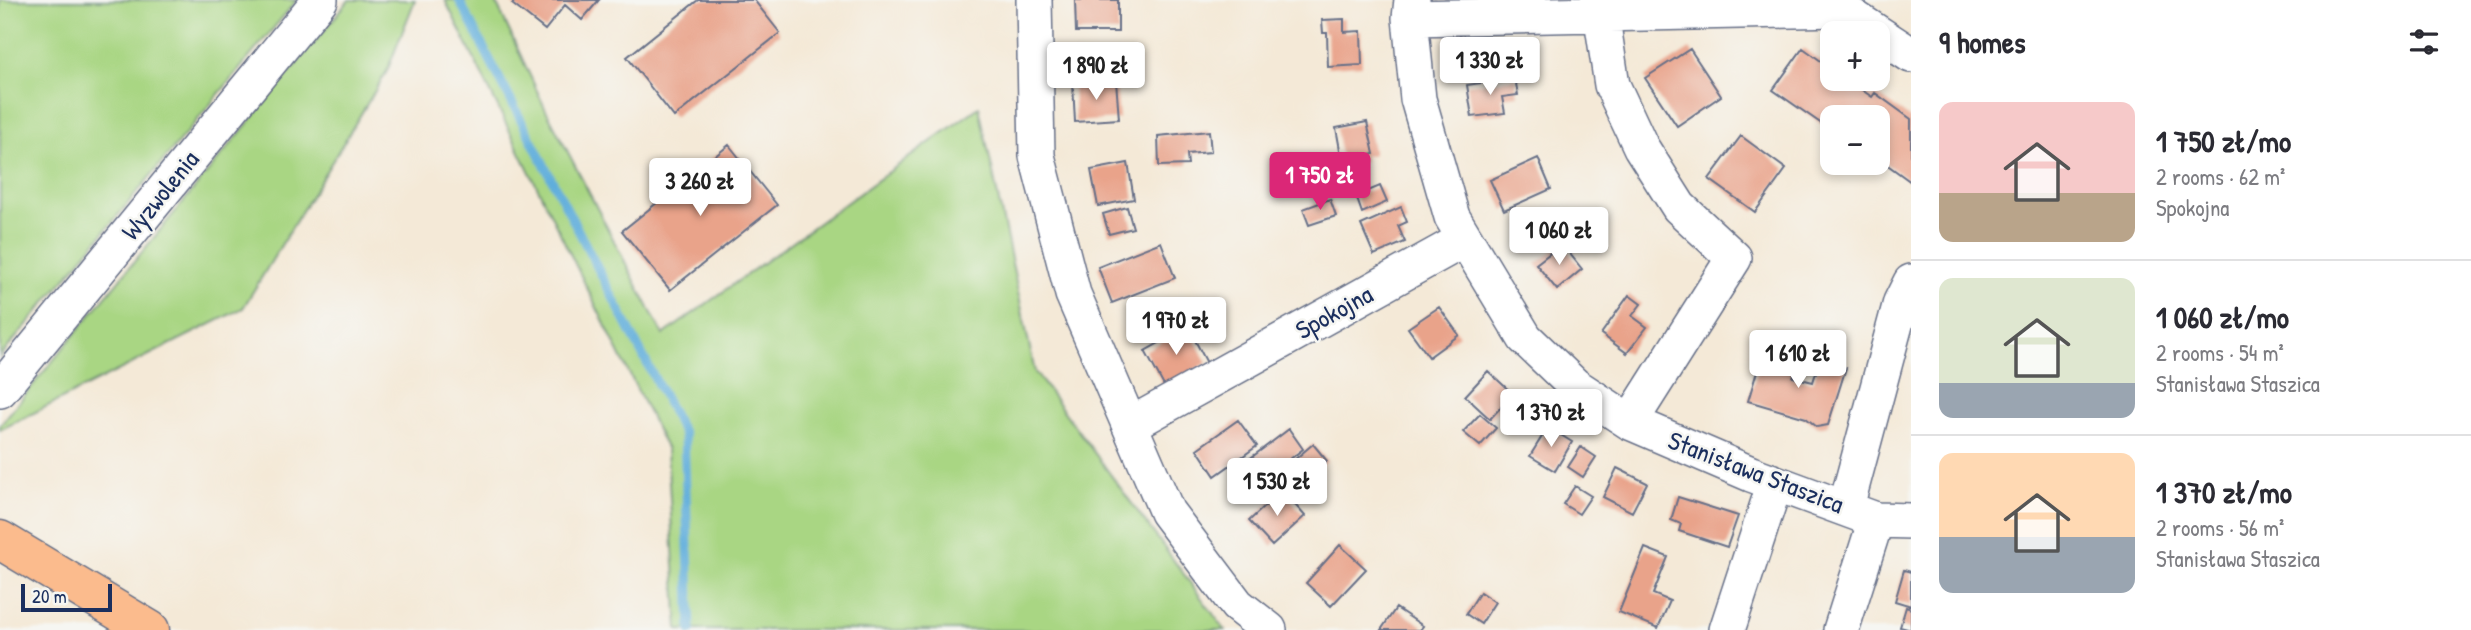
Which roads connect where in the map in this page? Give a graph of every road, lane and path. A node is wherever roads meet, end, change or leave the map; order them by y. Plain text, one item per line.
1 (320, 0) edge
2 (1034, 0) edge
3 (1835, 5) edge
4 (1411, 9) edge
5 (1601, 12) junction
6 (1911, 55) edge
7 (1465, 239) junction
8 (1911, 282) edge
9 (0, 390) edge
10 (1630, 422) junction
11 (1130, 425) junction
12 (1775, 482) junction
13 (1861, 514) junction
14 (1911, 521) edge
15 (0, 540) edge
16 (150, 630) edge
17 (1269, 630) edge
18 (1727, 630) edge
19 (1841, 630) edge

1 - 9 street, Wyzwolenia
2 - 11 street
3 - 5 street
3 - 6 street
4 - 5 street
4 - 7 street, Stanisława Staszica
5 - 10 street
7 - 10 street, Stanisława Staszica
7 - 11 street, Spokojna
8 - 13 street
10 - 12 street, Stanisława Staszica
11 - 17 street
12 - 13 street, Stanisława Staszica
12 - 18 street
13 - 14 street, Stanisława Staszica
13 - 19 street
15 - 16 main road

